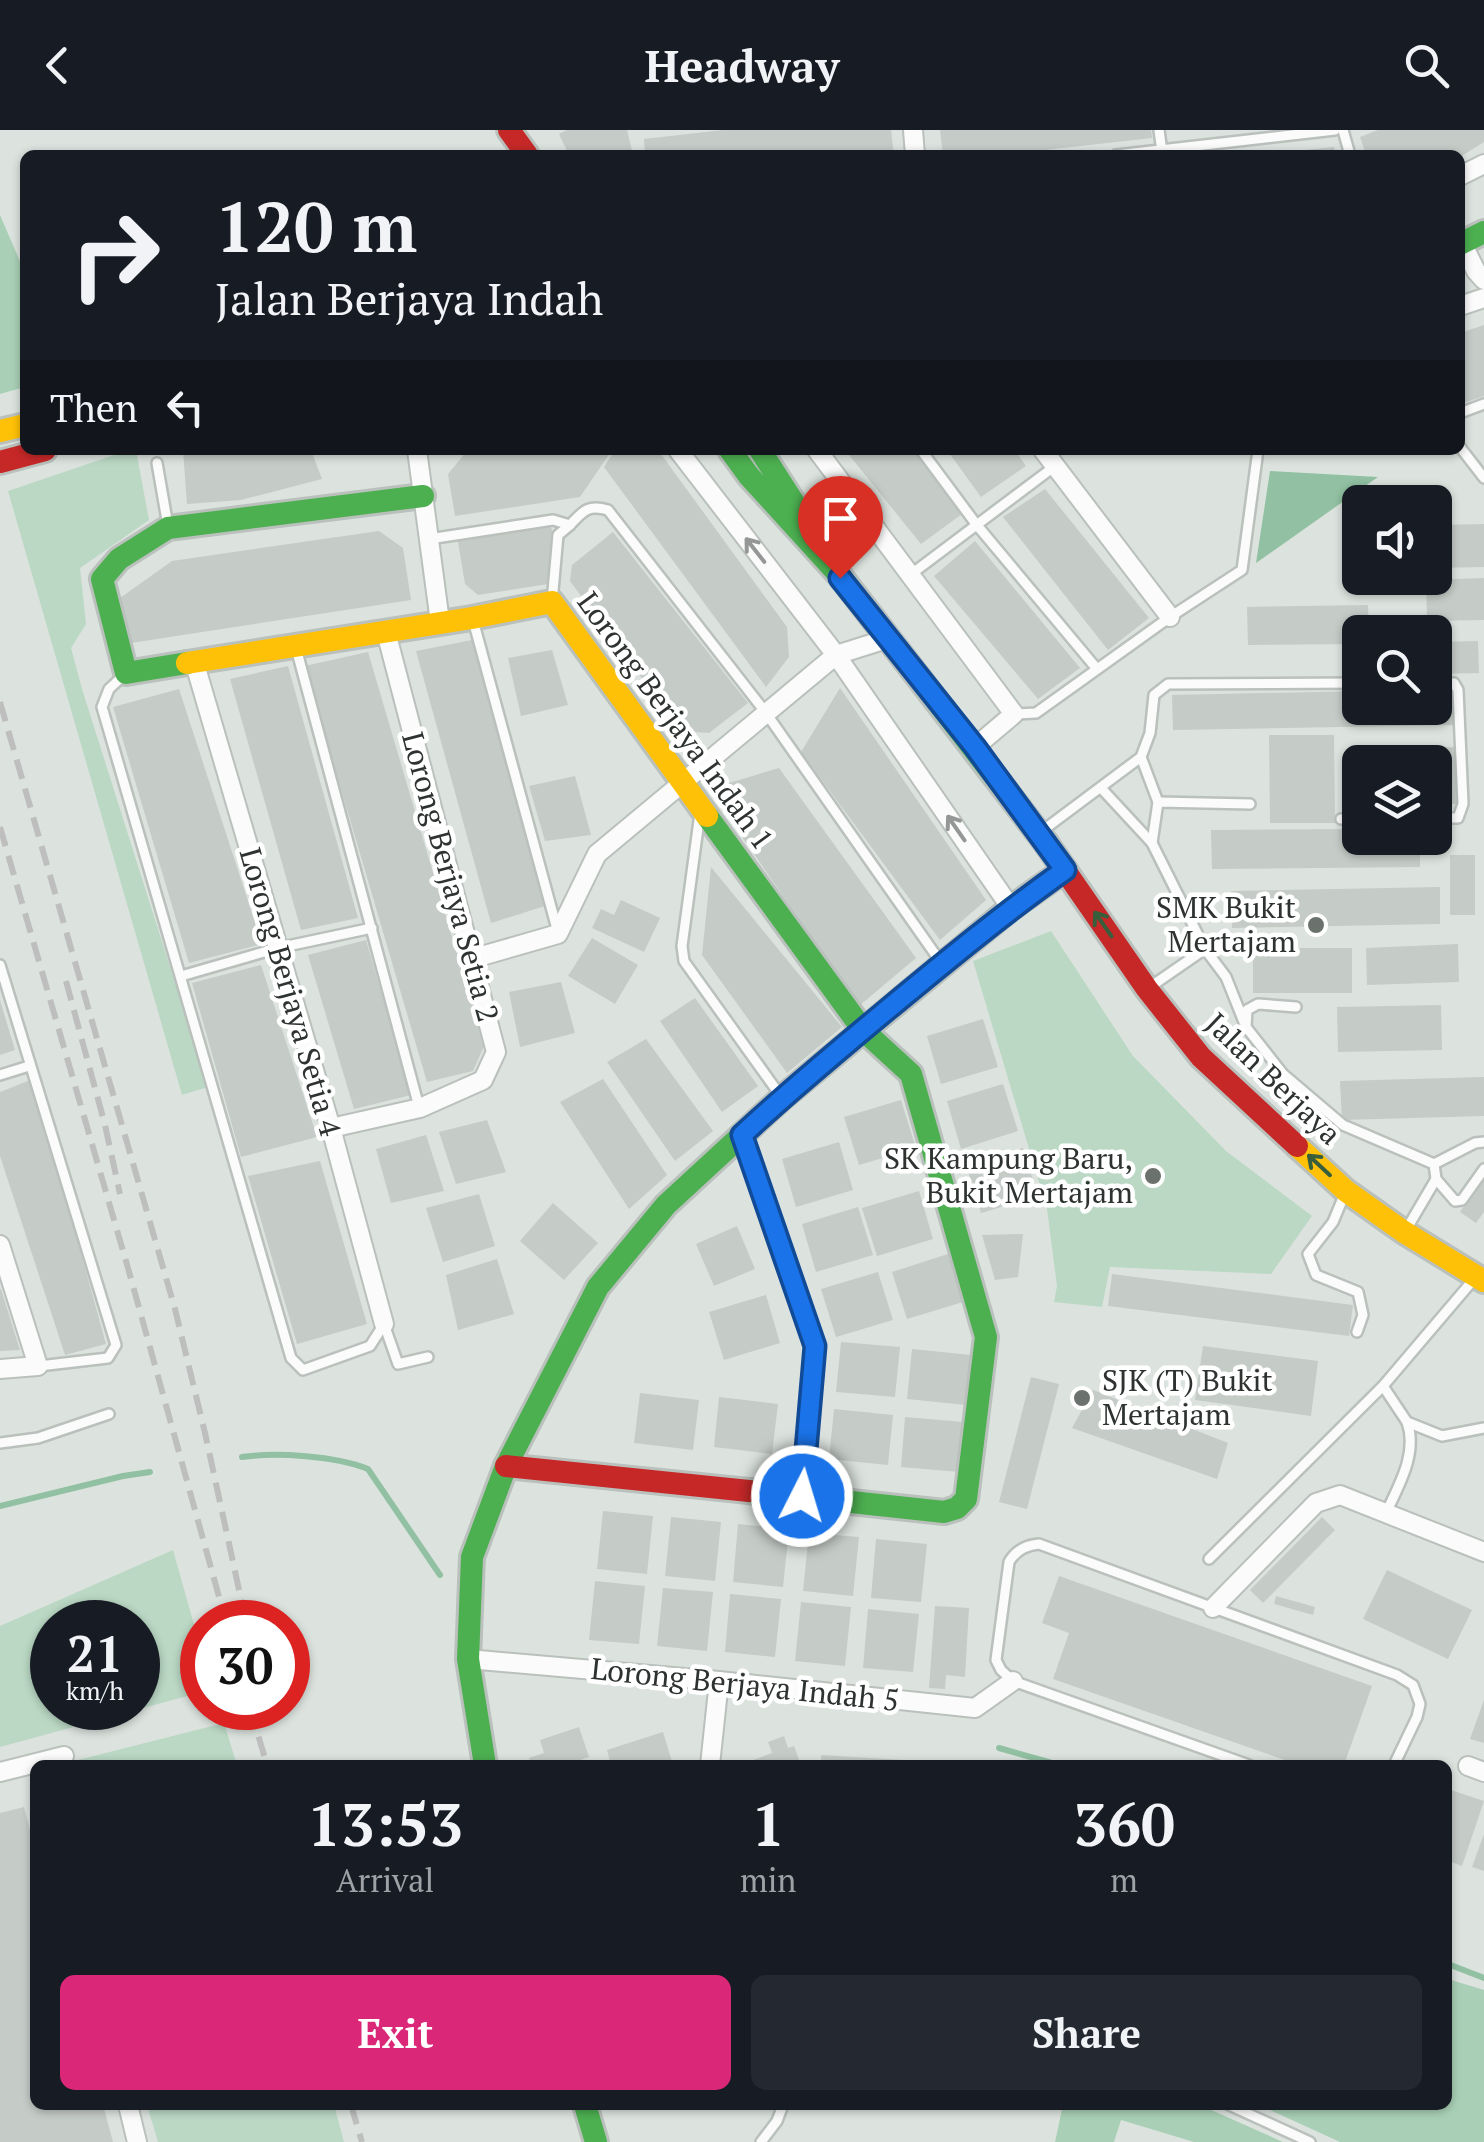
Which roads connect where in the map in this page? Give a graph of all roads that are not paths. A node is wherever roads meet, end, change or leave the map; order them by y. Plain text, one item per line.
1 (509, 130) edge
2 (1335, 130) edge
3 (524, 150) edge
4 (1185, 150) edge
5 (1465, 251) edge
6 (1484, 280) edge
7 (1465, 453) edge
8 (26, 455) edge
9 (417, 455) edge
10 (682, 455) edge
11 (734, 455) edge
12 (763, 455) edge
13 (820, 455) edge
14 (926, 455) edge
15 (1257, 455) edge
16 (1049, 458) edge
17 (0, 462) edge
18 (157, 463) dead end
19 (1484, 478) edge
20 (423, 496) junction
21 (976, 524) junction
22 (570, 526) junction
23 (168, 528) junction
24 (429, 538) junction
25 (910, 575) junction
26 (840, 578) junction
27 (552, 602) junction
28 (1170, 616) junction
29 (472, 618) junction
30 (440, 622) junction
31 (386, 632) junction
32 (890, 638) junction
33 (295, 646) junction
34 (836, 655) junction
35 (194, 661) junction
36 (1097, 669) junction
37 (126, 673) junction
38 (1342, 683) edge
39 (1452, 683) edge
40 (766, 713) junction
41 (1014, 714) junction
42 (975, 747) junction
43 (1142, 757) junction
44 (684, 781) junction
45 (1101, 788) junction
46 (1158, 802) junction
47 (1250, 804) dead end
48 (701, 805) junction
49 (1452, 818) edge
50 (1039, 833) junction
51 (1152, 843) junction
52 (1065, 870) junction
53 (1011, 908) junction
54 (372, 928) junction
55 (558, 934) junction
56 (278, 948) junction
57 (1205, 949) junction
58 (471, 959) junction
59 (942, 964) junction
60 (0, 965) edge
61 (181, 976) junction
62 (1148, 989) junction
63 (1296, 1007) dead end
64 (1246, 1027) junction
65 (863, 1030) junction
66 (29, 1066) junction
67 (0, 1076) edge
68 (782, 1098) junction
69 (420, 1108) junction
70 (331, 1128) junction
71 (742, 1135) junction
72 (1484, 1142) edge
73 (1434, 1164) junction
74 (1484, 1170) edge
75 (1436, 1179) junction
76 (1346, 1190) junction
77 (1404, 1232) junction
78 (0, 1245) edge
79 (1480, 1279) edge
80 (384, 1324) junction
81 (1358, 1332) dead end
82 (428, 1356) dead end
83 (38, 1366) junction
84 (0, 1369) edge
85 (1383, 1386) junction
86 (110, 1414) dead end
87 (1407, 1422) junction
88 (1484, 1428) edge
89 (0, 1442) edge
90 (506, 1466) junction
91 (802, 1496) junction
92 (1386, 1514) junction
93 (1484, 1552) edge
94 (1210, 1559) dead end
95 (1213, 1608) junction
96 (468, 1658) junction
97 (1013, 1680) junction
98 (719, 1681) junction
99 (64, 1756) dead end
100 (50, 1760) edge
101 (484, 1760) edge
102 (711, 1760) edge
103 (1235, 1760) edge
104 (1396, 1760) edge
105 (30, 1765) edge
106 (0, 1772) edge
107 (129, 2110) edge
108 (586, 2110) edge
109 (781, 2110) edge
110 (1240, 2110) edge
111 (138, 2142) edge
112 (596, 2142) edge
113 (760, 2142) edge
114 (1310, 2142) edge

1 - 3 street
2 - 4 lane
5 - 6 street
7 - 19 lane
8 - 17 street
9 - 20 street
34 -> 10 street
11 - 26 street, Jalan Berjaya
12 - 26 street
13 - 25 street
14 - 21 lane
15 - 28 lane
16 - 21 lane
16 - 28 street
18 - 23 lane
20 - 23 street
20 - 24 street
21 - 25 lane
21 - 36 lane
22 - 24 lane
22 - 27 lane
22 - 40 lane
23 - 37 street
24 - 30 street
25 - 41 street
26 - 32 street, Jalan Berjaya
27 - 29 street, Lorong Berjaya Indah 1
27 - 44 street, Lorong Berjaya Indah 1
28 - 36 lane
29 - 30 street, Lorong Berjaya Indah 1
29 - 55 lane
30 - 31 street, Lorong Berjaya Indah 1
31 - 33 street, Lorong Berjaya Indah 1
31 - 58 street, Lorong Berjaya Setia 2
32 - 34 street
32 - 42 street, Jalan Berjaya
33 - 35 street, Lorong Berjaya Indah 1
33 - 54 lane
34 - 40 street
53 -> 34 street
35 - 37 street, Lorong Berjaya Indah 1
35 - 56 street, Lorong Berjaya Setia 4
36 - 41 lane
37 - 61 lane
38 - 43 lane
39 - 49 lane
40 - 44 street
40 - 59 lane
41 - 42 street
42 - 50 street, Jalan Berjaya
43 - 45 lane
43 - 46 lane
44 - 48 street, Lorong Berjaya Indah 1
44 - 55 street
45 - 50 lane
45 - 51 lane
46 - 47 lane
46 - 51 lane
48 - 65 street, Lorong Berjaya Indah 1
48 - 68 lane
50 - 52 street, Jalan Berjaya
51 - 57 lane
52 - 53 street
62 -> 52 street, Jalan Berjaya
53 - 59 street
54 - 56 lane
54 - 69 lane
55 - 58 street
56 - 61 lane
56 - 70 street, Lorong Berjaya Setia 4
57 - 62 lane
57 - 64 lane
58 - 69 street, Lorong Berjaya Setia 2
59 - 65 street
60 - 66 lane
61 - 80 lane
76 -> 62 street, Jalan Berjaya
63 - 64 lane
64 - 73 lane
65 - 68 street
65 - 91 street, Lorong Berjaya Indah 1
66 - 67 lane
66 - 83 lane
68 - 71 street
69 - 70 street, Lorong Berjaya Setia 2
70 - 80 street, Lorong Berjaya Setia 4
71 - 90 street
71 - 91 street
72 - 73 lane
73 - 75 lane
74 - 75 lane
75 - 77 lane
76 - 77 street, Jalan Berjaya
76 - 81 lane
77 - 79 street, Jalan Berjaya
78 - 83 street
79 - 85 lane
80 - 82 lane
83 - 84 street
85 - 87 lane
85 - 94 lane
86 - 89 lane
87 - 88 lane
87 - 92 lane
90 - 91 street
90 - 96 street
92 - 93 street
92 - 95 street
95 - 97 lane
95 - 104 lane
96 - 98 street, Lorong Berjaya Indah 5
96 - 101 street
97 - 98 street, Lorong Berjaya Indah 5
97 - 103 lane
98 - 102 street
99 - 100 street
105 - 106 street
107 - 111 street
108 - 112 street
109 - 113 lane
110 - 114 lane

